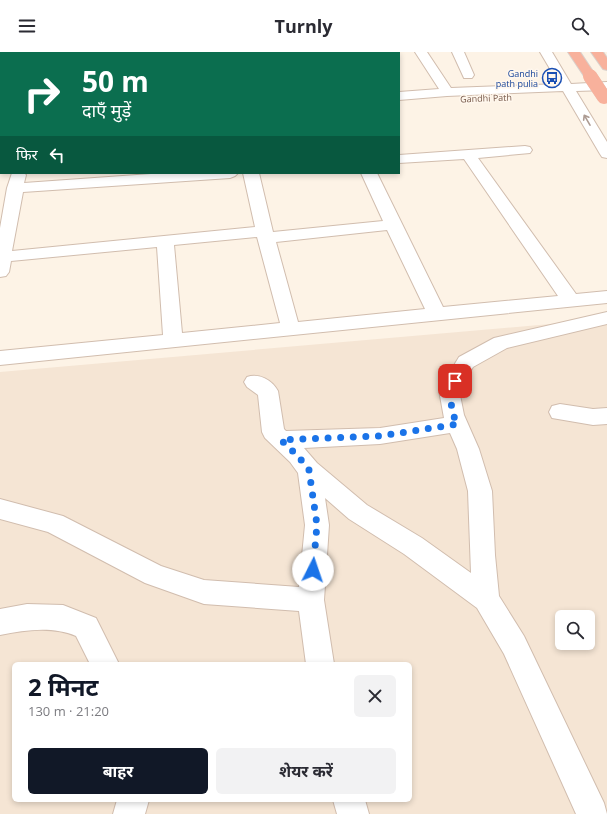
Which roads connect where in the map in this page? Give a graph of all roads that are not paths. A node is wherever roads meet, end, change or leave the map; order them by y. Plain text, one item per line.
1 (421, 52) edge
2 (458, 52) edge
3 (546, 52) edge
4 (574, 52) edge
5 (597, 52) edge
6 (607, 66) edge
7 (468, 75) dead end
8 (447, 92) junction
9 (571, 92) junction
10 (606, 94) edge
11 (400, 96) edge
12 (400, 101) edge
13 (525, 150) dead end
14 (468, 154) junction
15 (607, 154) edge
16 (403, 155) edge
17 (198, 174) edge
18 (251, 174) edge
19 (369, 174) edge
20 (16, 181) edge
21 (393, 225) junction
22 (265, 235) junction
23 (164, 241) junction
24 (1, 264) edge
25 (607, 297) edge
26 (570, 301) junction
27 (437, 314) junction
28 (607, 318) edge
29 (291, 329) junction
30 (173, 341) junction
31 (0, 358) edge
32 (254, 382) dead end
33 (560, 412) dead end
34 (607, 416) edge
35 (458, 424) junction
36 (281, 440) junction
37 (309, 470) junction
38 (0, 509) edge
39 (486, 599) junction
40 (311, 600) junction
41 (0, 622) edge
42 (104, 662) edge
43 (320, 662) edge
44 (132, 802) edge
45 (349, 802) edge
46 (129, 814) edge
47 (353, 814) edge
48 (593, 814) edge

1 - 8 street
2 - 7 street
3 - 9 street
4 - 10 highway, bridge
5 - 6 highway
8 - 9 street
8 - 11 street
9 - 10 street
9 - 12 street, Gandhi Path
15 -> 9 street
13 - 14 street
14 - 16 street
14 - 26 street
17 - 20 street
18 - 22 street
19 - 21 street
20 - 24 street
21 - 22 street
21 - 27 street
22 - 23 street
22 - 29 street
23 - 24 street
23 - 30 street
25 - 26 street
26 - 27 street
27 - 29 street
28 - 35 street
29 - 30 street
30 - 31 street
32 - 36 street
33 - 34 street
35 - 36 street
35 - 39 street
36 - 37 street
37 - 39 street
37 - 40 street
38 - 40 street
39 - 48 street
40 - 43 street
41 - 42 street
44 - 46 street
45 - 47 street

